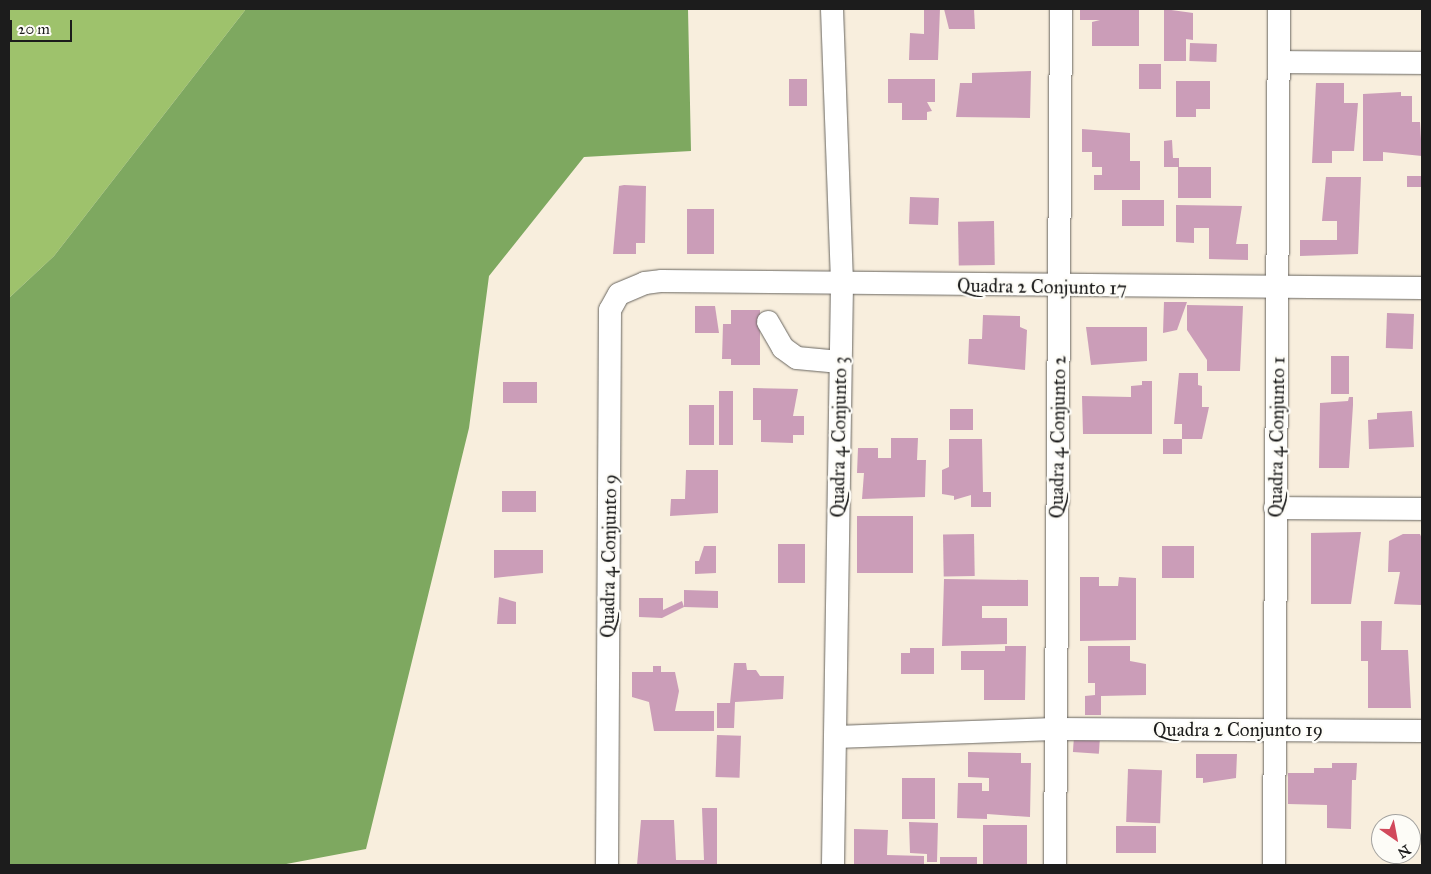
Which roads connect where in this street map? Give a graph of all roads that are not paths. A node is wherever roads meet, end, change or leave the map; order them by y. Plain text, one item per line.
1 (832, 9) edge
2 (1061, 9) edge
3 (1279, 9) edge
4 (1279, 62) junction
5 (1422, 63) edge
6 (662, 281) joint
7 (842, 284) junction
8 (1061, 288) junction
9 (1280, 288) junction
10 (1422, 288) edge
11 (768, 322) dead end
12 (840, 362) junction
13 (1275, 508) junction
14 (1422, 509) edge
15 (1054, 729) junction
16 (1275, 730) junction
17 (1422, 731) edge
18 (836, 737) junction
19 (607, 865) edge
20 (833, 865) edge
21 (1055, 865) edge
22 (1274, 865) edge

1 - 7 street, Quadra 4 Conjunto 3
2 - 8 street, Quadra 4 Conjunto 2
3 - 4 street, Quadra 4 Conjunto 1
4 - 5 street
4 - 9 street, Quadra 4 Conjunto 1
6 - 7 street, Quadra 2 Conjunto 17
6 - 19 street, Quadra 4 Conjunto 9
7 - 8 street, Quadra 2 Conjunto 17
7 - 12 street, Quadra 4 Conjunto 3
8 - 9 street, Quadra 2 Conjunto 17
8 - 15 street, Quadra 4 Conjunto 2
9 - 10 street, Quadra 2 Conjunto 17
9 - 13 street, Quadra 4 Conjunto 1
11 - 12 street
12 - 18 street, Quadra 4 Conjunto 3
13 - 14 street
13 - 16 street, Quadra 4 Conjunto 1
15 - 16 street, Quadra 2 Conjunto 19
15 - 18 street, Quadra 2 Conjunto 19
15 - 21 street, Quadra 4 Conjunto 2
16 - 17 street, Quadra 2 Conjunto 19
16 - 22 street, Quadra 4 Conjunto 1
18 - 20 street, Quadra 4 Conjunto 3

